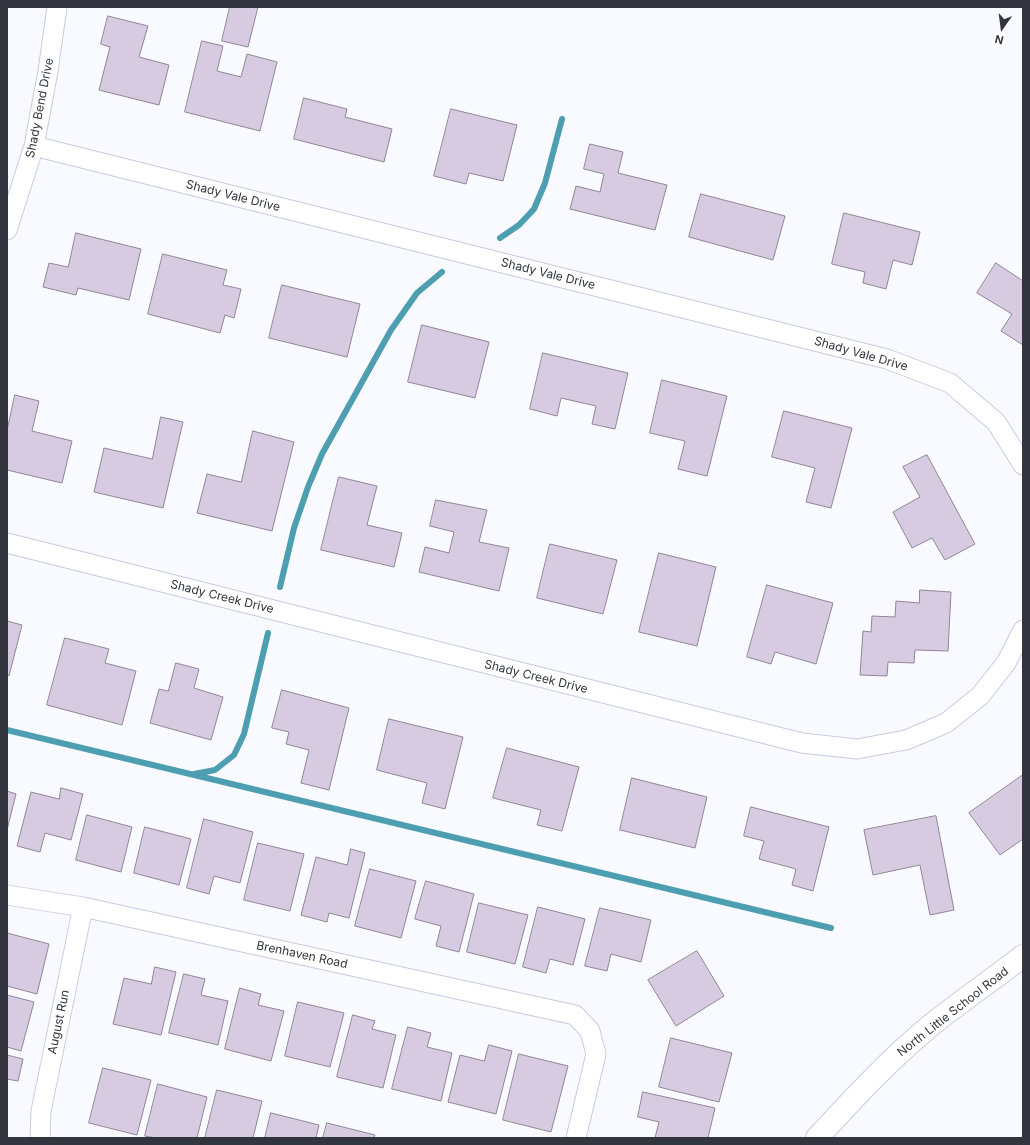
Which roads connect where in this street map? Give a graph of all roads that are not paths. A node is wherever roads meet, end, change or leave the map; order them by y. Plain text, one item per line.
1 (57, 7) edge
2 (34, 146) junction
3 (7, 230) edge
4 (1023, 465) edge
5 (7, 543) edge
6 (1023, 630) edge
7 (7, 894) edge
8 (83, 907) junction
9 (1023, 956) edge
10 (40, 1138) edge
11 (576, 1138) edge
12 (817, 1138) edge

1 - 2 street, Shady Bend Drive
2 - 3 street, Shady Bend Drive
2 - 4 street, Shady Vale Drive
5 - 6 street, Shady Creek Drive
7 - 8 street, Brenhaven Road
8 - 10 street, August Run
8 - 11 street, Brenhaven Road
9 - 12 main road, North Little School Road

